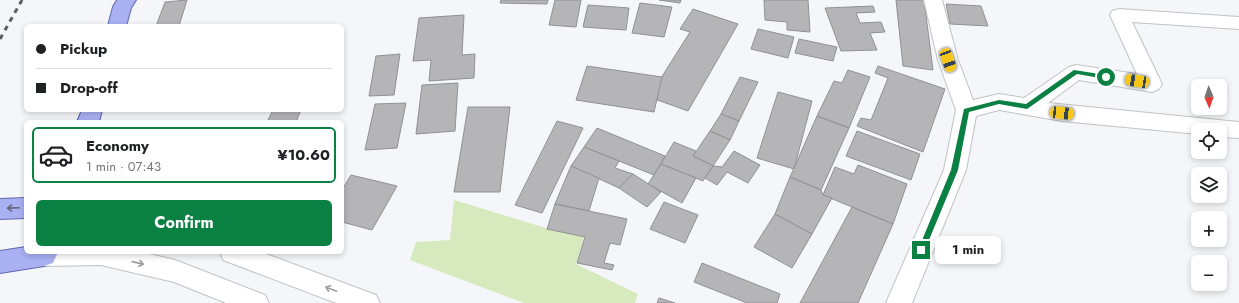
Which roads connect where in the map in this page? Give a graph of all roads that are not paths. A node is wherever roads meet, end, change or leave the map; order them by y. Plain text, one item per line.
1 (127, 0) edge
2 (933, 0) edge
3 (1239, 23) edge
4 (118, 24) edge
5 (1027, 107) junction
6 (966, 110) junction
7 (1239, 130) edge
8 (24, 208) edge
9 (0, 209) edge
10 (45, 254) edge
11 (237, 254) edge
12 (0, 262) edge
13 (256, 303) edge
14 (367, 303) edge
15 (899, 303) edge

1 - 4 main road
2 - 6 street
3 - 5 street
5 - 6 street
5 - 7 street
6 - 15 street
8 -> 9 main road
10 - 12 main road
10 -> 13 street
14 -> 11 street

